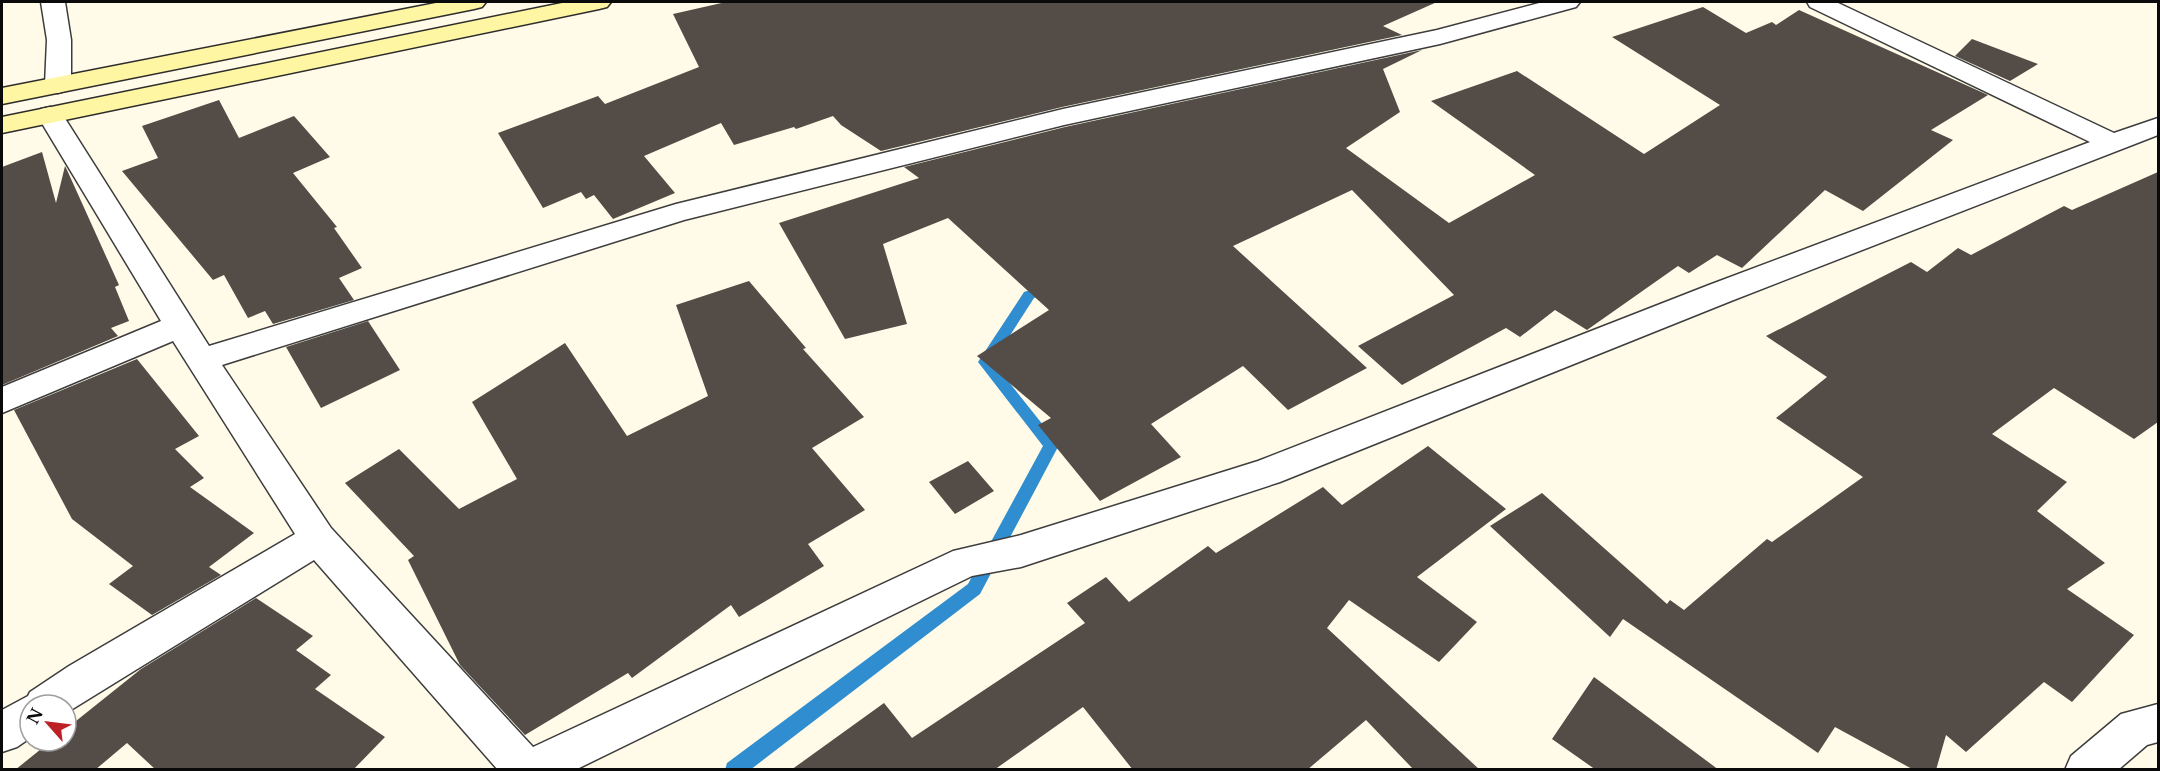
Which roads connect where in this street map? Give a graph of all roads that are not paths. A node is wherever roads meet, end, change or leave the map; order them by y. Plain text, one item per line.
1 (53, 2) edge
2 (474, 2) edge
3 (599, 2) edge
4 (1568, 2) edge
5 (1818, 2) edge
6 (2, 96) edge
7 (54, 100) junction
8 (2, 125) edge
9 (2158, 126) edge
10 (2112, 142) junction
11 (180, 325) junction
12 (201, 360) junction
13 (2, 401) edge
14 (318, 539) junction
15 (62, 693) edge
16 (18, 722) edge
17 (2158, 723) edge
18 (2, 733) edge
19 (528, 770) edge
20 (2085, 770) edge

1 - 7 street
2 - 7 main road
3 - 7 main road
4 - 12 street
5 - 10 street
6 - 7 main road
7 - 8 main road
7 - 11 street
9 - 10 street
10 - 19 street
11 - 12 street
11 - 13 street
12 - 14 street
14 - 15 street
14 - 19 street
16 - 18 street
17 - 20 street

